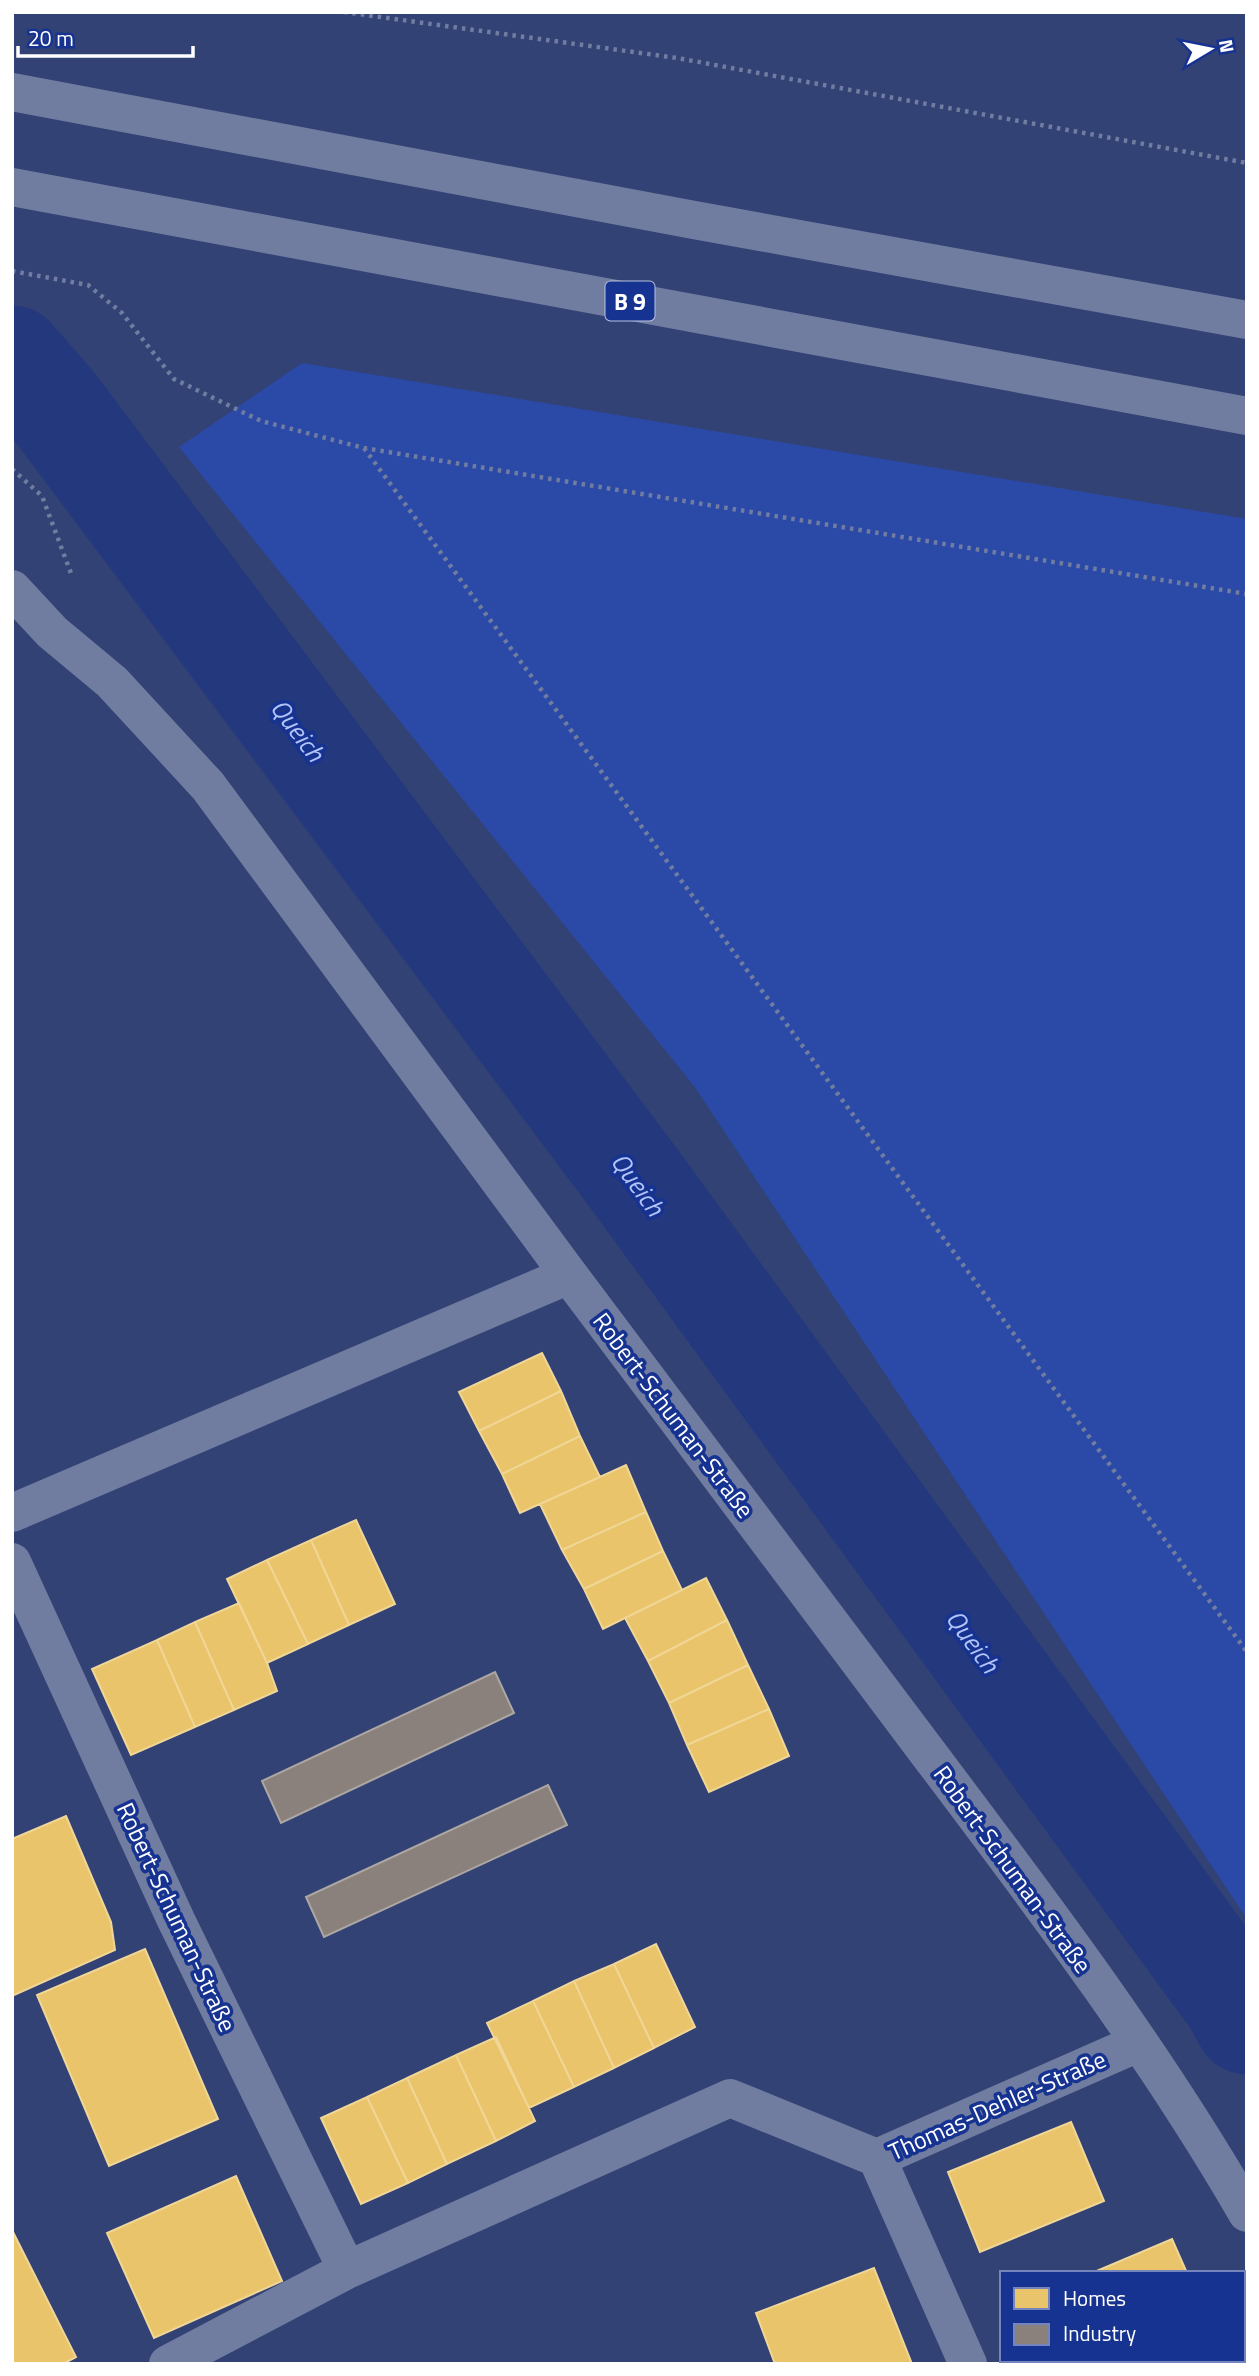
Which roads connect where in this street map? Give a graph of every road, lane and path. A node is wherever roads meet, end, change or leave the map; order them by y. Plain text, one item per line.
1 (344, 12) edge
2 (12, 92) edge
3 (1247, 163) edge
4 (12, 187) edge
5 (12, 271) edge
6 (1247, 320) edge
7 (1247, 416) edge
8 (364, 448) junction
9 (12, 589) edge
10 (1247, 594) edge
11 (569, 1275) junction
12 (12, 1513) edge
13 (12, 1562) edge
14 (1247, 1652) edge
15 (1138, 2043) junction
16 (877, 2158) junction
17 (1247, 2213) edge
18 (347, 2270) junction
19 (168, 2364) edge
20 (968, 2364) edge

1 - 3 path
2 - 6 main road
4 - 7 main road, B 9
5 - 8 path
8 - 10 path
8 - 14 path
9 - 11 main road, Robert-Schuman-Straße
11 - 12 main road
11 - 15 main road, Robert-Schuman-Straße
13 - 18 main road, Robert-Schuman-Straße
15 - 16 main road, Thomas-Dehler-Straße
15 - 17 main road
16 - 18 main road
16 - 20 main road, Thomas-Dehler-Straße
18 - 19 main road

